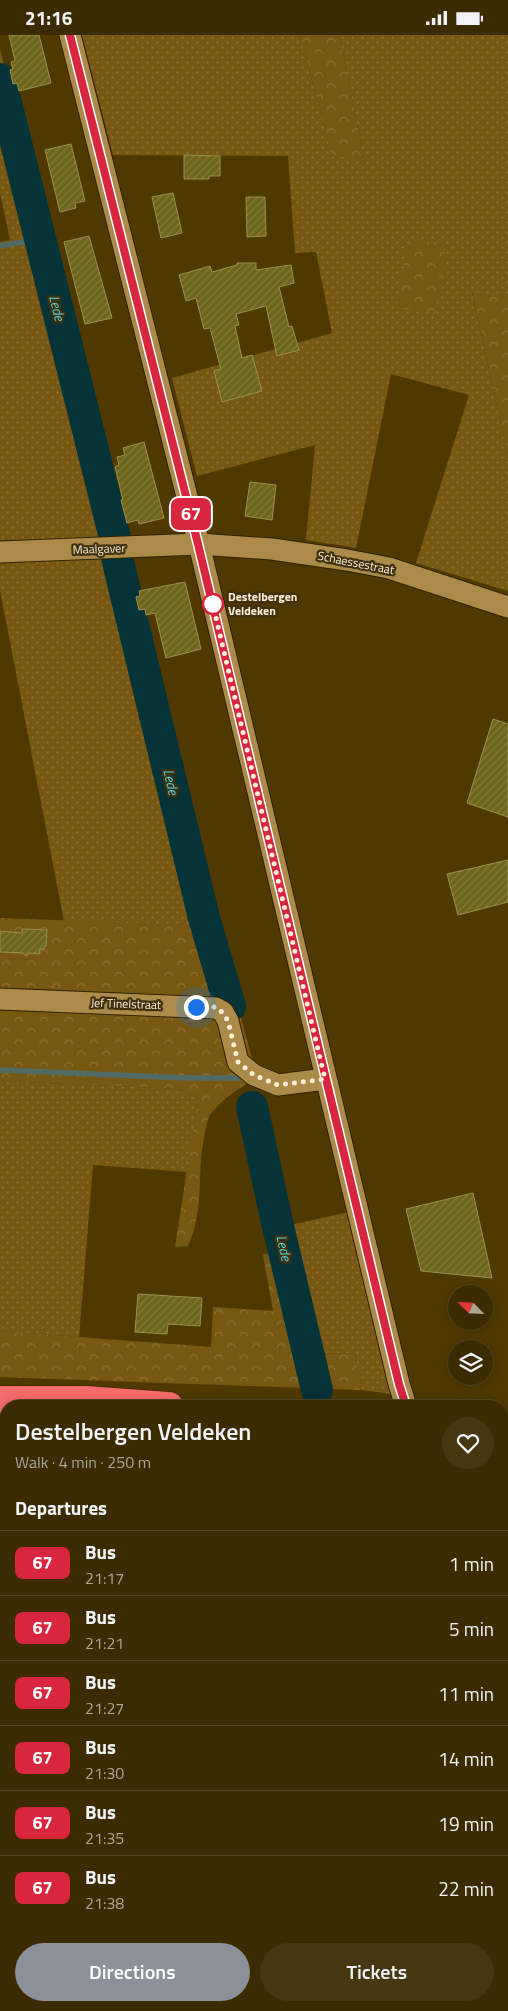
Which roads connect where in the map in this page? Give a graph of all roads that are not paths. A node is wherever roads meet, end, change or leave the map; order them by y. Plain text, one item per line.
1 (70, 35) edge
2 (198, 544) junction
3 (0, 552) edge
4 (508, 607) edge
5 (0, 999) edge
6 (325, 1079) junction
7 (0, 1400) edge
8 (86, 1400) edge
9 (404, 1400) edge

1 - 2 street
2 - 3 street, Maalgaver
2 - 4 street, Schaessestraat
2 - 6 street
5 - 6 street, Jef Tinelstraat
6 - 9 street
7 - 8 highway

